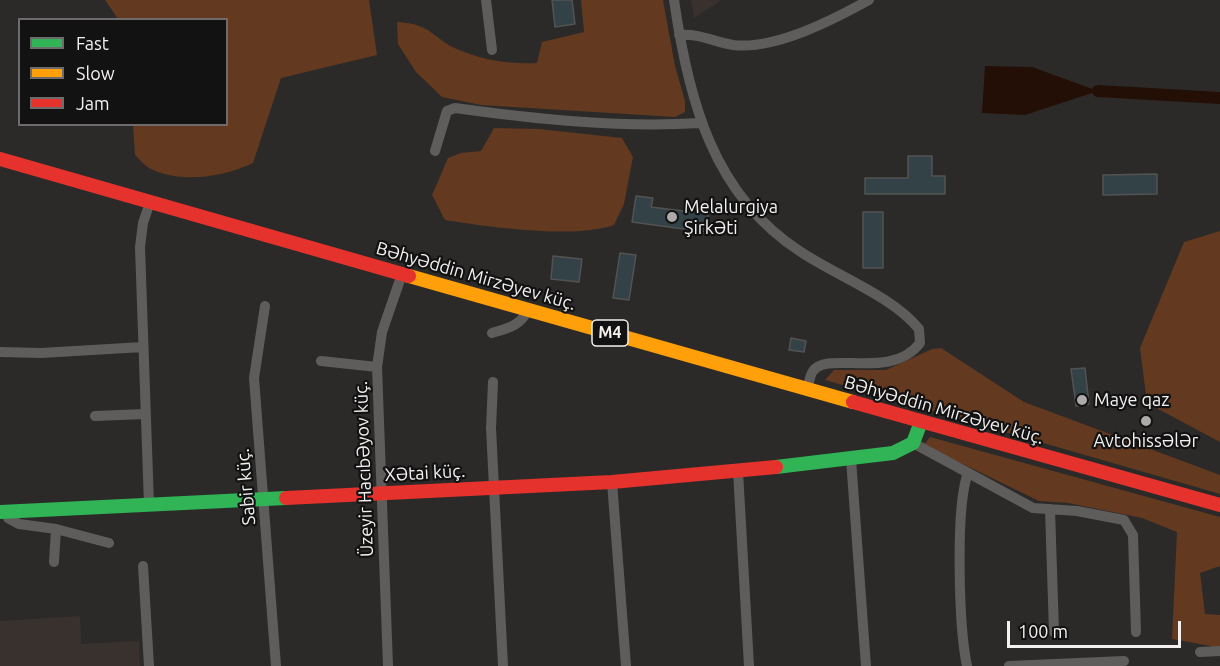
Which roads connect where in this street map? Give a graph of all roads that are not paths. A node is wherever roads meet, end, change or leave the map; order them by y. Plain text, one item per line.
1 (486, 0) edge
2 (674, 0) edge
3 (869, 0) edge
4 (679, 35) junction
5 (492, 50) dead end
6 (700, 123) junction
7 (435, 151) dead end
8 (0, 159) edge
9 (150, 202) junction
10 (402, 274) junction
11 (265, 306) dead end
12 (528, 310) junction
13 (492, 333) dead end
14 (143, 347) junction
15 (0, 352) edge
16 (321, 361) dead end
17 (377, 367) junction
18 (493, 382) dead end
19 (807, 389) junction
20 (145, 414) junction
21 (95, 416) dead end
22 (921, 422) junction
23 (913, 443) junction
24 (851, 459) junction
25 (738, 471) junction
26 (968, 473) junction
27 (612, 482) junction
28 (494, 488) junction
29 (381, 493) junction
30 (264, 499) junction
31 (148, 505) junction
32 (1220, 505) edge
33 (1050, 509) junction
34 (4, 512) edge
35 (56, 529) junction
36 (109, 543) dead end
37 (54, 562) dead end
38 (143, 566) dead end
39 (1054, 632) dead end
40 (1136, 632) dead end
41 (1220, 651) edge
42 (1200, 652) dead end
43 (1124, 661) dead end
44 (149, 666) edge
45 (276, 666) edge
46 (388, 666) edge
47 (503, 666) edge
48 (626, 666) edge
49 (749, 666) edge
50 (866, 666) edge
51 (967, 666) edge
52 (1009, 666) edge

1 - 5 street
2 - 4 street
3 - 4 street
4 - 6 street
6 - 7 street
6 - 19 street
8 - 9 main road, Bəhyəddin Mirzəyev küç. / M4
9 - 10 main road, Bəhyəddin Mirzəyev küç. / M4
9 - 14 street
10 - 12 main road, Bəhyəddin Mirzəyev küç. / M4
10 - 17 street, Üzeyir Hacıbəyov küç.
11 - 30 street, Sabir küç.
12 - 13 street
12 - 19 main road, Bəhyəddin Mirzəyev küç. / M4
14 - 15 street
14 - 20 street
16 - 17 street
17 - 29 street, Üzeyir Hacıbəyov küç.
18 - 28 street
19 - 22 main road, Bəhyəddin Mirzəyev küç. / M4
20 - 21 street
20 - 31 street
22 - 23 main road
22 - 32 main road, Bəhyəddin Mirzəyev küç. / M4
23 - 24 main road, Xətai küç.
23 - 26 street
24 - 25 main road, Xətai küç.
24 - 50 street
25 - 27 main road, Xətai küç.
25 - 49 street
26 - 33 street
26 - 51 street
27 - 28 main road, Xətai küç.
27 - 48 street
28 - 29 main road, Xətai küç.
28 - 47 street
29 - 30 main road, Xətai küç.
29 - 46 street, Üzeyir Hacıbəyov küç.
30 - 31 main road, Xətai küç.
30 - 45 street, Sabir küç.
31 - 34 main road, Xətai küç.
33 - 39 street
33 - 40 street
34 - 35 street
35 - 36 street
35 - 37 street
38 - 44 street
41 - 42 street
43 - 52 street

